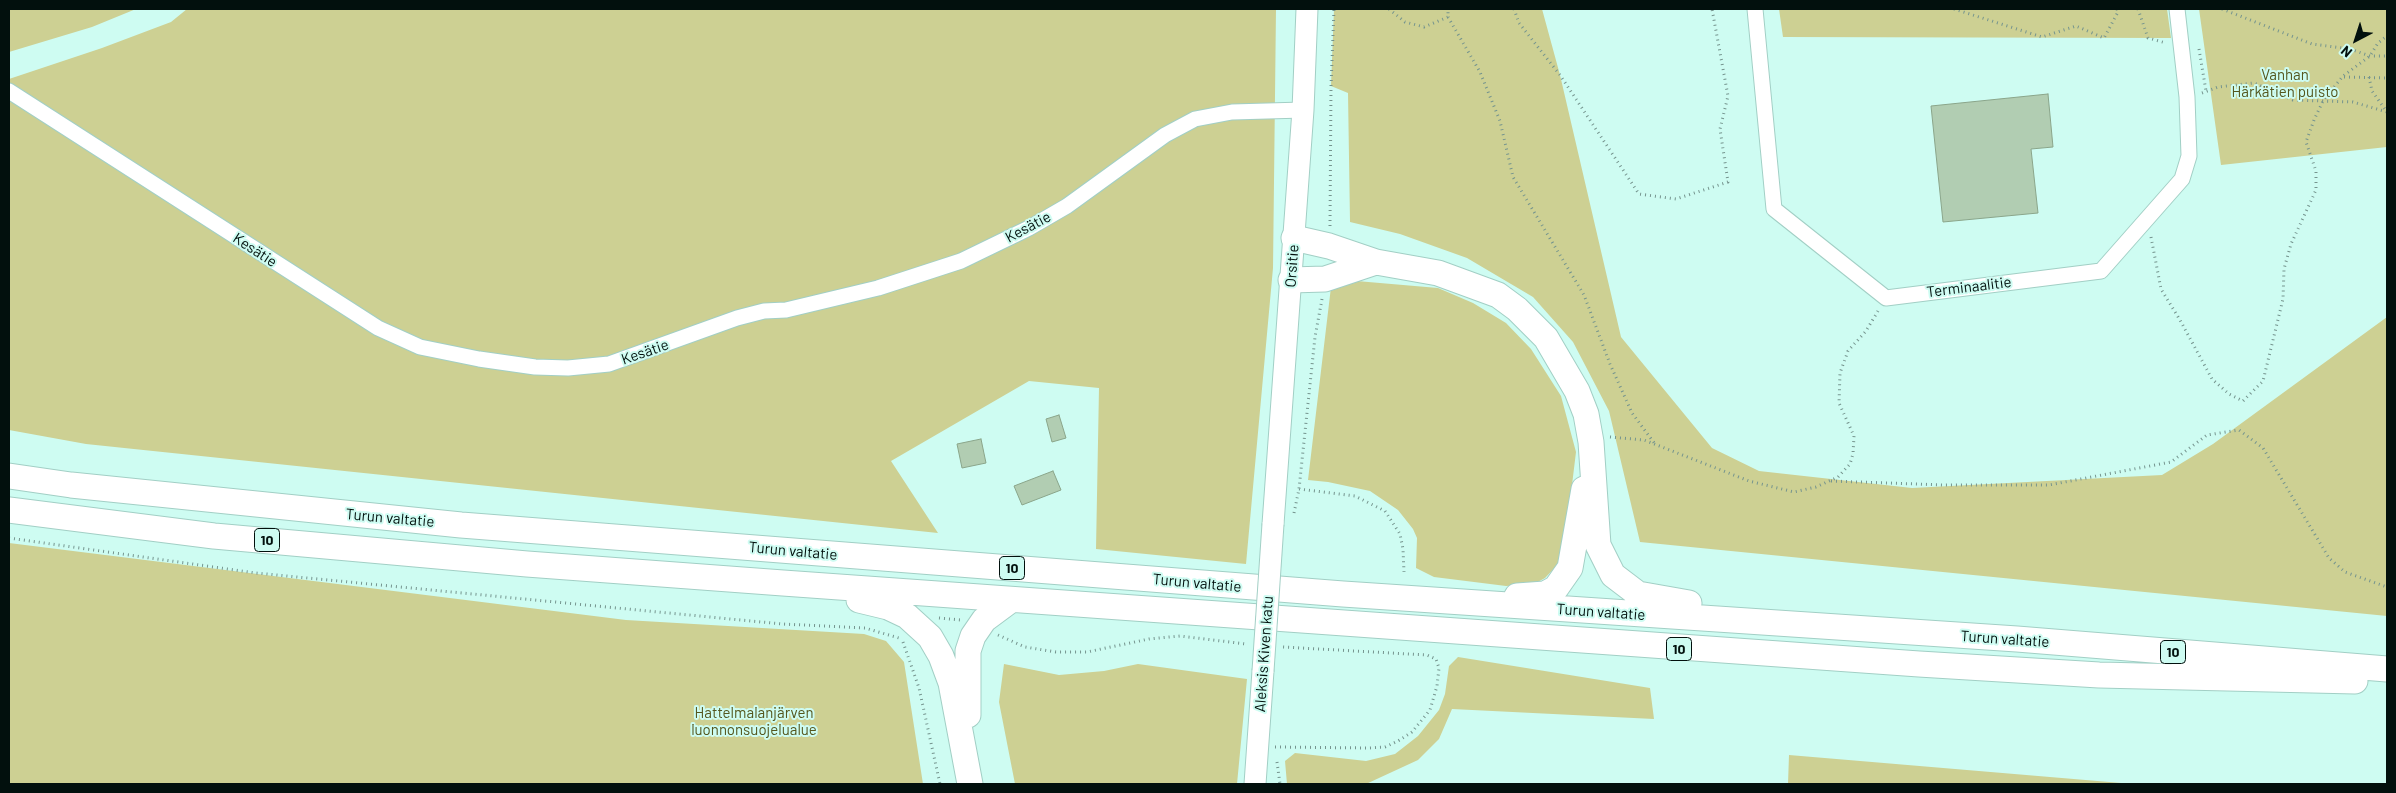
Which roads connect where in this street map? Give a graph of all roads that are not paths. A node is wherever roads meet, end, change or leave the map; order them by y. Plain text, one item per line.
1 (1306, 9) edge
2 (1755, 9) edge
3 (2177, 9) edge
4 (9, 91) edge
5 (1303, 110) junction
6 (1294, 238) junction
7 (1376, 262) junction
8 (1291, 280) junction
9 (1590, 438) junction
10 (9, 476) edge
11 (9, 510) edge
12 (1282, 521) joint
13 (783, 583) junction
14 (1343, 594) junction
15 (1011, 600) junction
16 (2017, 639) junction
17 (2387, 669) edge
18 (2387, 682) edge
19 (969, 776) edge
20 (1255, 784) edge

1 - 5 main road, Orsitie
2 - 3 street, Terminaalitie
4 - 5 street, Kesätie
5 - 6 main road, Orsitie
6 - 7 highway
6 - 8 main road, Orsitie
7 - 8 highway
7 - 9 highway
8 - 12 main road, Orsitie
9 - 14 highway
9 - 16 highway
10 - 14 highway, Turun valtatie / 10
11 - 13 highway, Turun valtatie / 10
12 - 20 main road, Aleksis Kiven katu, bridge
13 - 15 highway, Turun valtatie / 10
13 - 19 highway
14 - 16 highway, Turun valtatie / 10
15 - 18 highway, Turun valtatie / 10
15 - 19 highway
16 - 17 highway, Turun valtatie / 10

